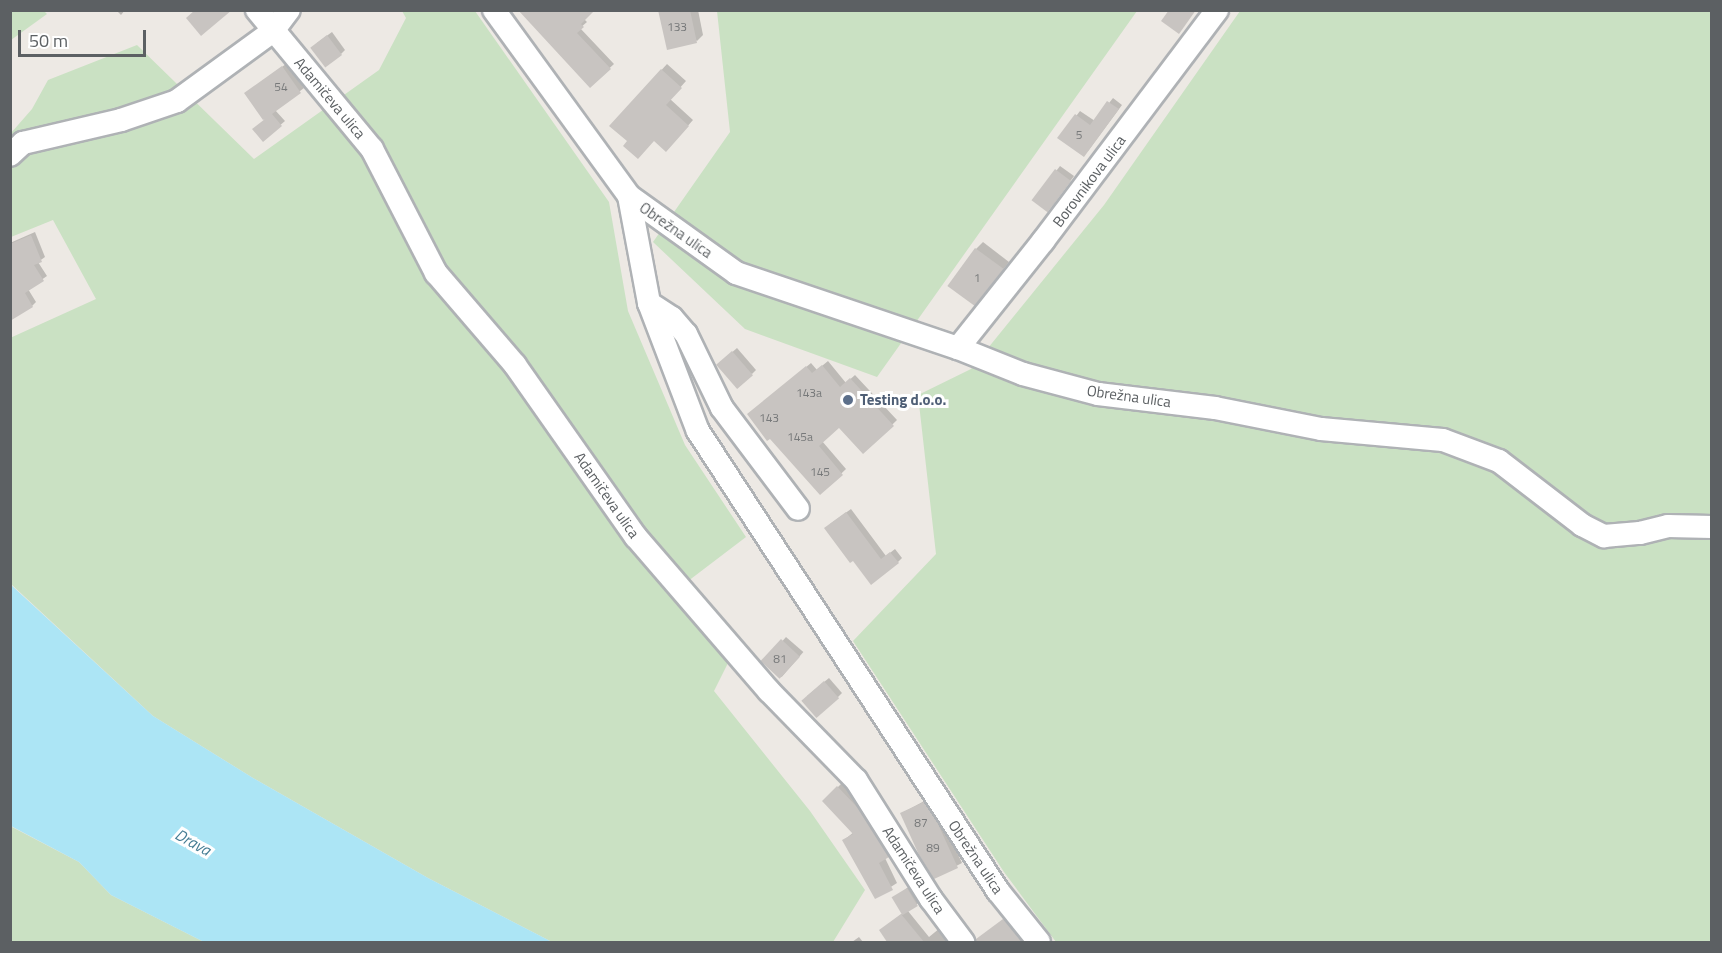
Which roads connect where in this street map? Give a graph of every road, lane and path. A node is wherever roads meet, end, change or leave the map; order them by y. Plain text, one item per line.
1 (257, 10) edge
2 (290, 10) edge
3 (494, 10) edge
4 (1217, 10) edge
5 (273, 31) junction
6 (10, 155) edge
7 (629, 196) junction
8 (650, 303) junction
9 (958, 348) junction
10 (798, 509) dead end
11 (1712, 526) edge
12 (963, 942) edge
13 (1039, 942) edge

1 - 5 street, Adamičeva ulica
2 - 5 street
3 - 7 street, Obrežna ulica
4 - 9 street, Borovnikova ulica
5 - 6 street
5 - 12 street, Adamičeva ulica
7 - 8 street, Obrežna ulica
7 - 9 street, Obrežna ulica
8 - 10 street
8 - 13 street, Obrežna ulica
9 - 11 street, Obrežna ulica

